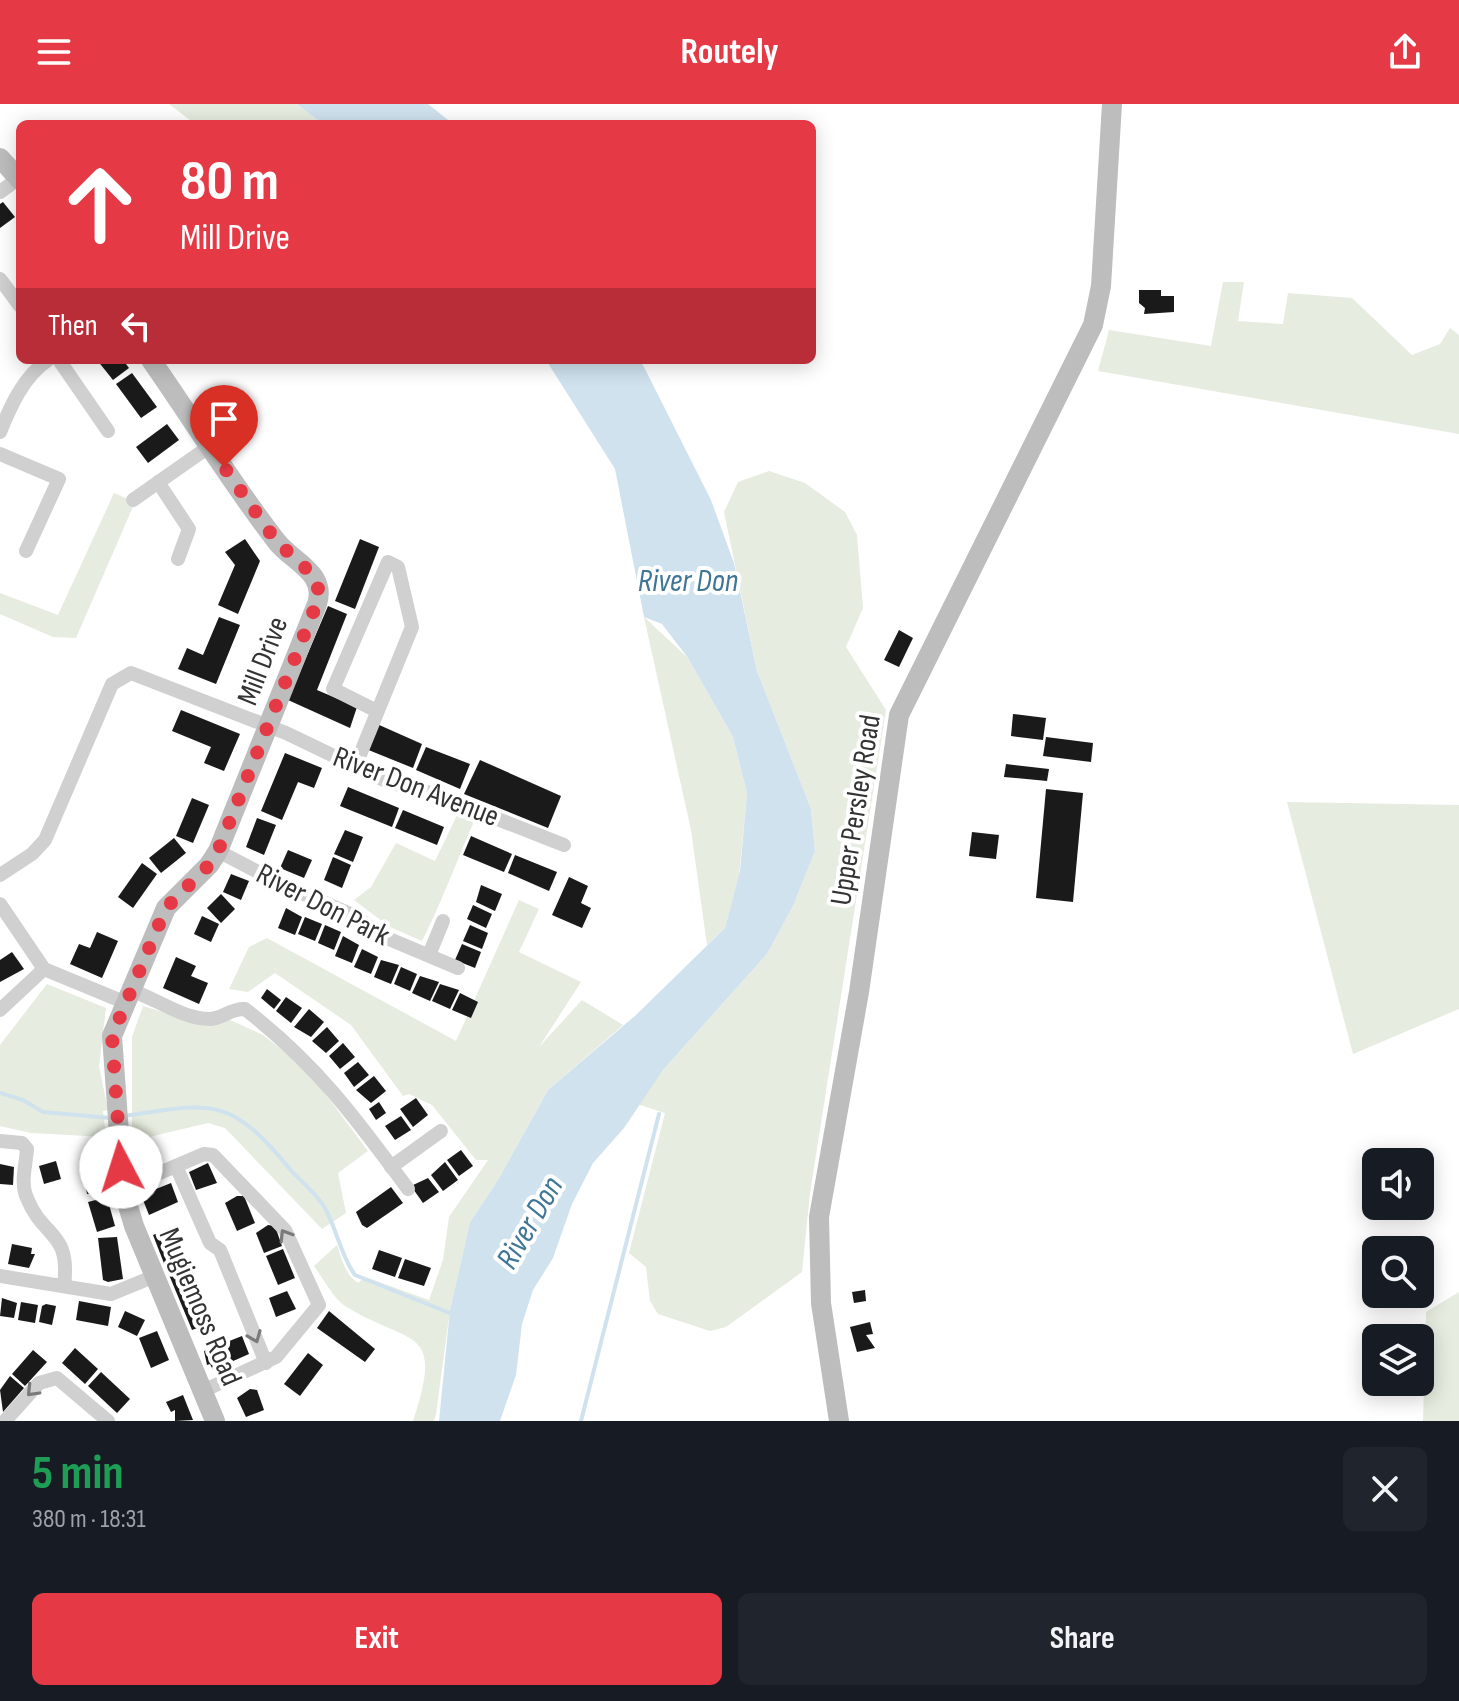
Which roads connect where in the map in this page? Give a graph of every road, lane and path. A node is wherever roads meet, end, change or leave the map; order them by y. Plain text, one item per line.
1 (1112, 104) edge
2 (0, 158) edge
3 (16, 175) edge
4 (0, 279) edge
5 (16, 301) edge
6 (42, 364) edge
7 (62, 364) edge
8 (154, 364) edge
9 (1, 426) edge
10 (108, 431) dead end
11 (210, 446) junction
12 (0, 454) edge
13 (158, 482) junction
14 (133, 500) dead end
15 (26, 551) dead end
16 (178, 559) dead end
17 (377, 711) junction
18 (269, 728) junction
19 (355, 767) junction
20 (564, 845) dead end
21 (218, 851) junction
22 (0, 875) edge
23 (0, 904) edge
24 (443, 921) dead end
25 (429, 955) junction
26 (458, 968) dead end
27 (44, 969) junction
28 (127, 996) junction
29 (0, 1010) edge
30 (441, 1131) dead end
31 (0, 1141) edge
32 (176, 1166) junction
33 (391, 1167) junction
34 (143, 1180) dead end
35 (408, 1189) dead end
36 (0, 1276) edge
37 (155, 1276) junction
38 (64, 1286) junction
39 (266, 1363) junction
40 (203, 1391) junction
41 (5, 1421) edge
42 (108, 1421) edge
43 (215, 1421) edge
44 (839, 1421) edge

1 - 44 street, Upper Persley Road
2 - 3 street
4 - 5 street
6 - 9 street
7 - 10 street
8 - 11 street, Mill Drive
11 - 13 street
11 - 18 street, Mill Drive
12 - 15 street
13 - 14 street
13 - 16 street
17 - 17 street
17 - 19 street
18 - 19 street, River Don Avenue
18 - 21 street, Mill Drive
18 - 22 street, River Don Avenue
19 - 20 street, River Don Avenue
21 - 25 street, River Don Park
21 - 28 street, Mill Drive
23 - 27 street
24 - 25 street, River Don Park
25 - 26 street, River Don Park
27 - 28 street
27 - 29 street
28 - 33 street
28 - 37 street, Mugiemoss Road
30 - 33 street
31 - 38 street
32 - 34 street
32 -> 39 street
39 -> 32 street
33 - 35 street
36 - 38 street
37 - 38 street
37 - 40 street, Mugiemoss Road
39 - 40 street
40 - 43 street, Mugiemoss Road
42 -> 41 street

